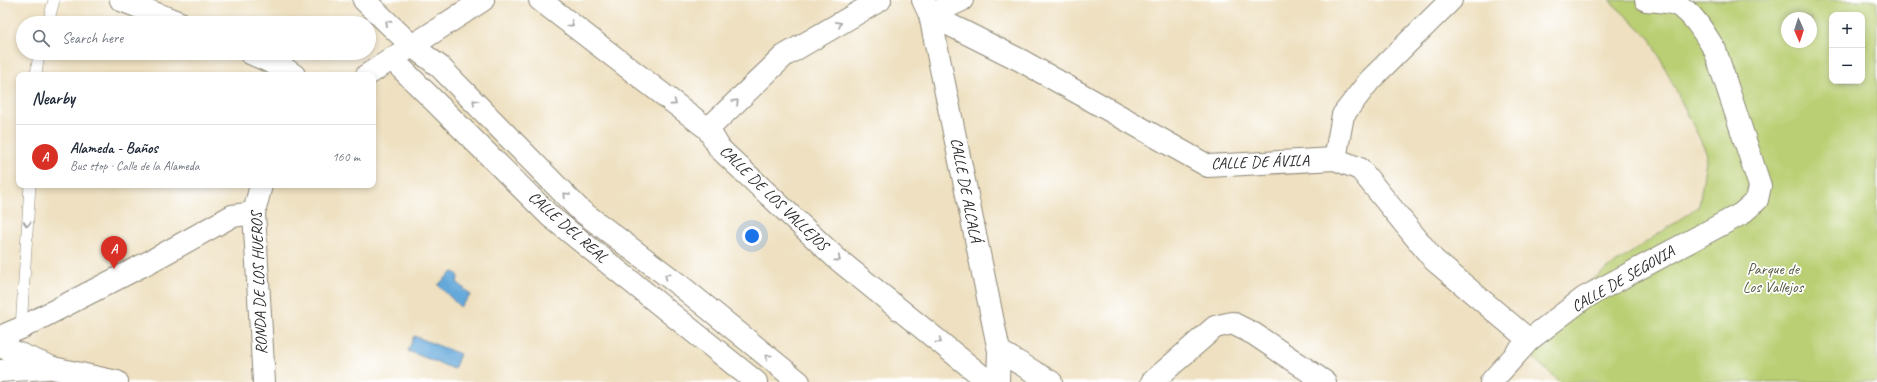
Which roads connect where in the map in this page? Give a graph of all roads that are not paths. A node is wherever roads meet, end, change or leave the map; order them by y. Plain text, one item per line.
1 (54, 0) edge
2 (121, 0) edge
3 (364, 0) edge
4 (483, 0) edge
5 (540, 0) edge
6 (880, 0) edge
7 (962, 0) edge
8 (1451, 0) edge
9 (1646, 0) edge
10 (926, 8) edge
11 (50, 16) edge
12 (162, 16) edge
13 (412, 46) junction
14 (392, 59) junction
15 (38, 60) edge
16 (266, 60) edge
17 (36, 72) edge
18 (290, 72) edge
19 (372, 72) edge
20 (708, 129) junction
21 (1335, 159) junction
22 (30, 188) edge
23 (260, 188) edge
24 (254, 213) junction
25 (21, 328) junction
26 (0, 337) edge
27 (1529, 340) junction
28 (0, 346) edge
29 (999, 351) junction
30 (53, 368) junction
31 (0, 371) edge
32 (117, 382) edge
33 (264, 382) edge
34 (756, 382) edge
35 (799, 382) edge
36 (990, 382) edge
37 (998, 382) edge
38 (1051, 382) edge
39 (1152, 382) edge
40 (1325, 382) edge
41 (1491, 382) edge

1 - 11 lane
2 - 12 street
13 -> 3 street
4 - 13 street
5 -> 20 street, CALLE DE LOS VALLEJOS
20 -> 6 street
7 - 10 street
8 - 21 street
9 - 27 street, CALLE DE SEGOVIA
10 - 21 street, CALLE DE ÁVILA
10 - 29 street, CALLE DE ALCALÁ
13 - 14 street
35 -> 13 street
14 - 19 street
14 - 34 street, CALLE DEL REAL
15 - 17 lane
16 - 18 street
20 -> 36 street, CALLE DE LOS VALLEJOS
21 - 27 street, CALLE DE ÁVILA
22 -> 25 lane
23 - 24 street, RONDA DE LOS HUEROS
24 - 25 street
24 - 33 street, RONDA DE LOS HUEROS
25 - 26 street
27 - 41 street, CALLE DE SEGOVIA
28 - 30 street
29 - 37 street, CALLE DE ALCALÁ
29 - 38 street
30 - 31 street
30 - 32 street
39 - 40 street

